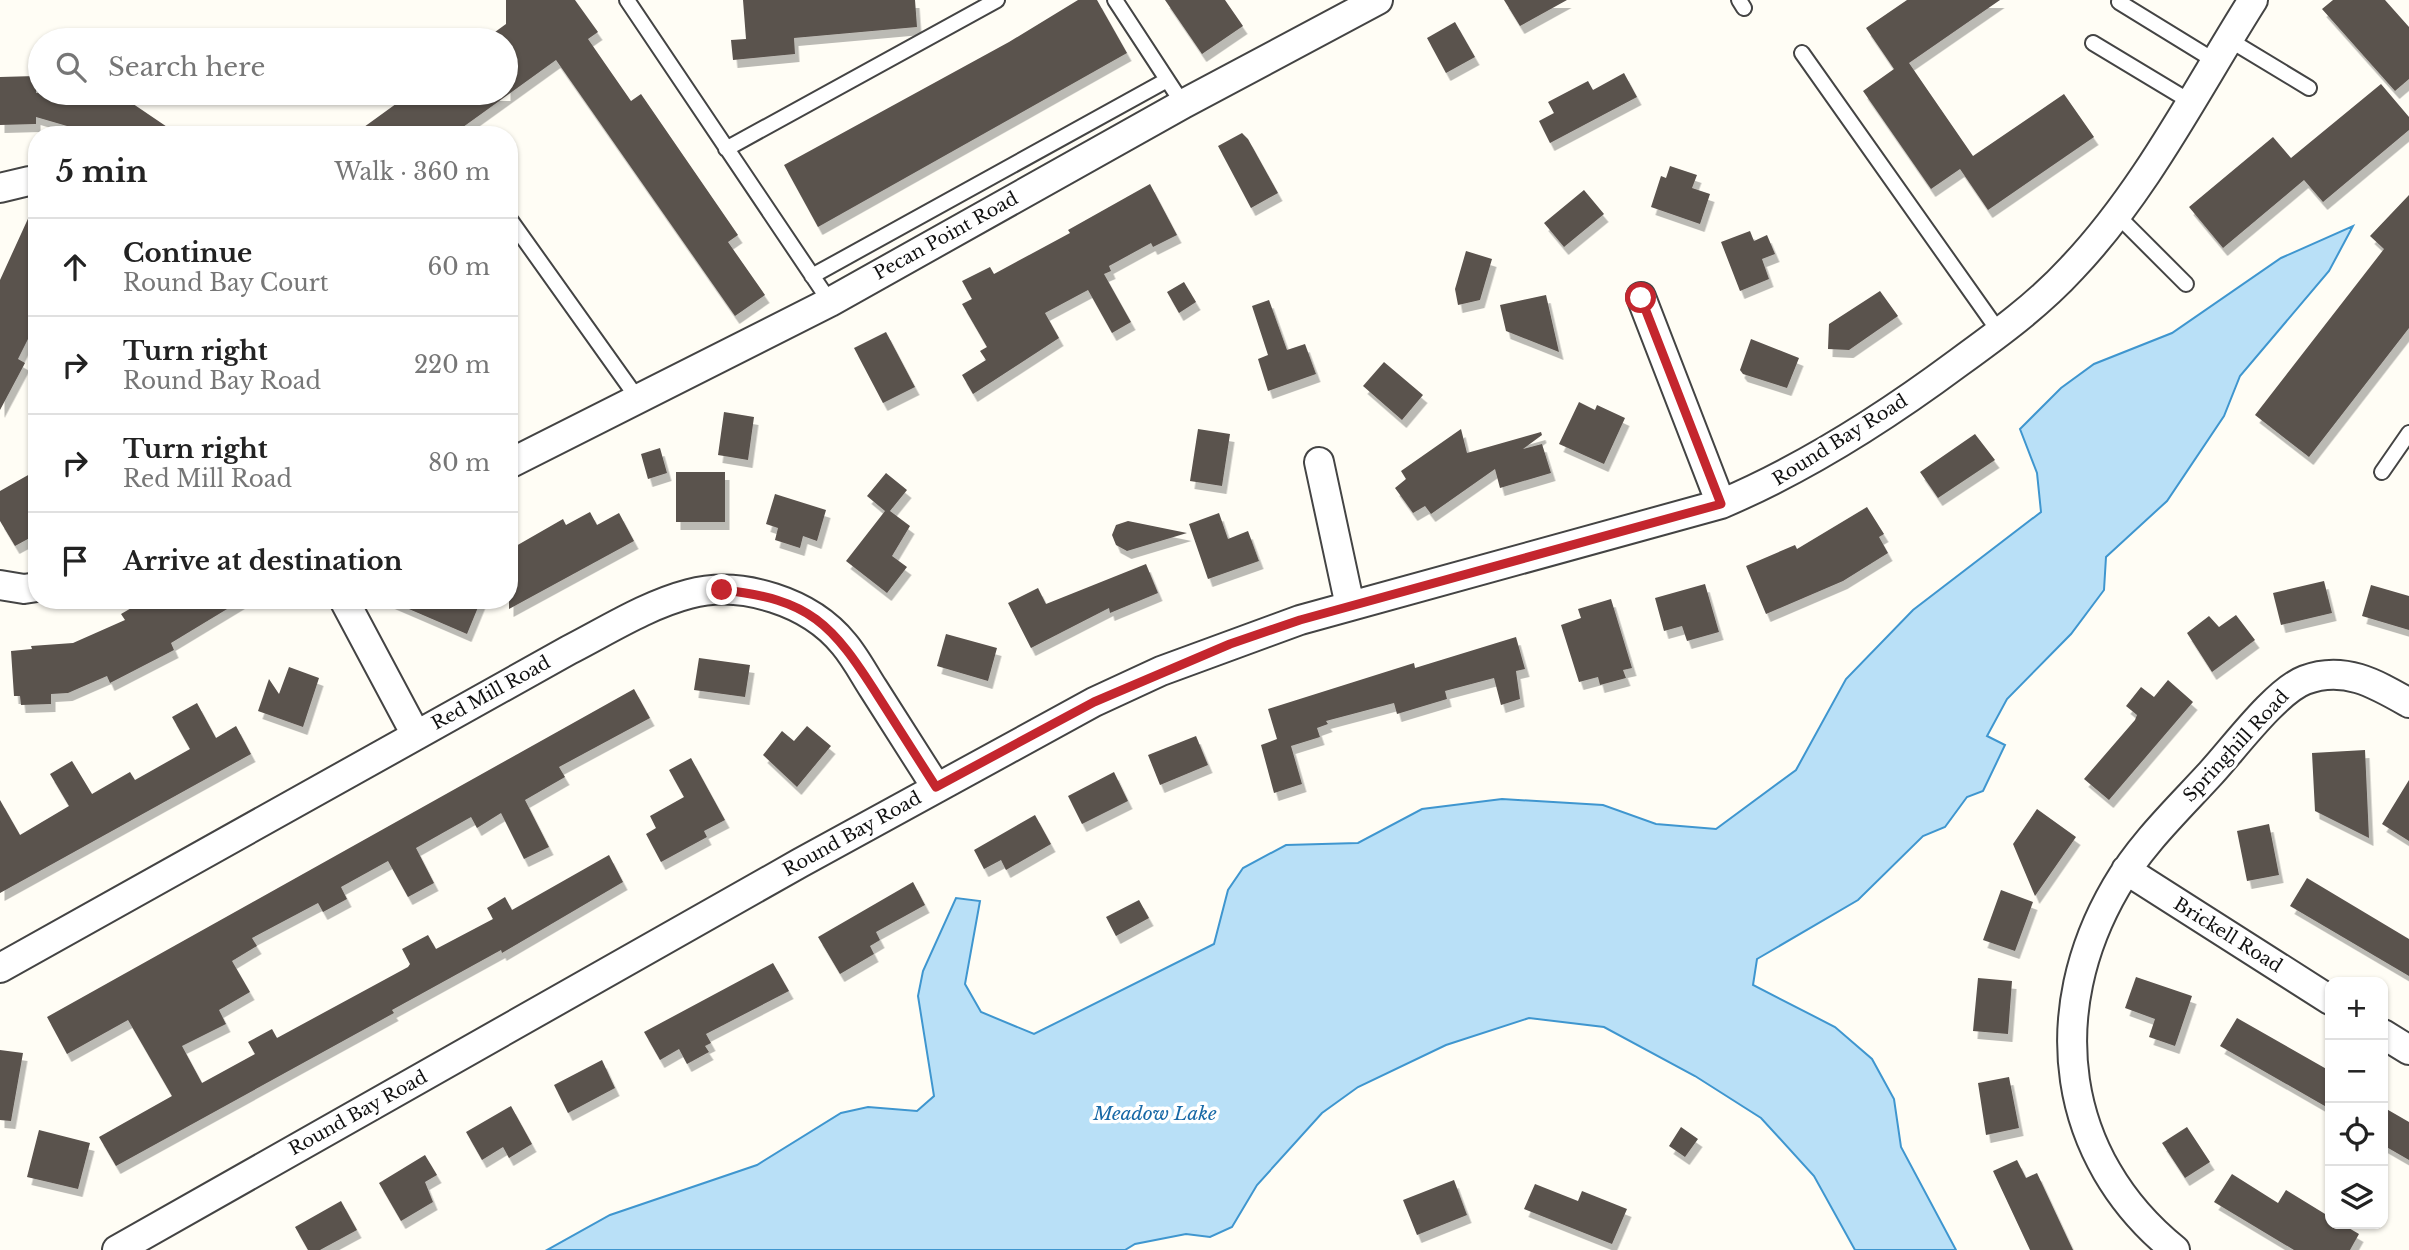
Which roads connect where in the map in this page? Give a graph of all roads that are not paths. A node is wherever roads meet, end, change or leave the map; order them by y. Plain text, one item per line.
1 (627, 0) edge
2 (997, 0) edge
3 (1115, 0) edge
4 (1378, 0) edge
5 (2253, 0) edge
6 (2119, 2) dead end
7 (2094, 43) dead end
8 (2222, 50) junction
9 (1802, 53) dead end
10 (1167, 80) junction
11 (2309, 88) dead end
12 (2191, 102) junction
13 (1183, 104) junction
14 (726, 149) junction
15 (28, 181) edge
16 (0, 188) edge
17 (2116, 214) junction
18 (518, 231) edge
19 (812, 276) junction
20 (2186, 284) dead end
21 (1641, 298) dead end
22 (830, 302) junction
23 (2000, 332) junction
24 (638, 399) junction
25 (2409, 433) edge
26 (518, 459) edge
27 (1319, 462) dead end
28 (2382, 472) dead end
29 (1721, 504) junction
30 (0, 585) edge
31 (28, 588) edge
32 (1350, 606) junction
33 (349, 609) edge
34 (2409, 704) edge
35 (416, 735) junction
36 (936, 787) junction
37 (2126, 870) junction
38 (0, 968) edge
39 (2325, 997) edge
40 (2388, 1037) edge
41 (2409, 1050) edge
42 (117, 1250) edge
43 (2175, 1250) edge

1 - 14 lane
2 - 14 lane
3 - 10 lane
4 - 13 street, Pecan Point Road
5 - 8 street, Round Bay Road
6 - 8 lane
7 - 12 lane
8 - 11 lane
8 - 12 street, Round Bay Road
9 - 23 lane
10 - 13 lane
10 - 19 lane
12 - 17 street, Round Bay Road
13 - 22 street, Pecan Point Road
14 - 19 lane
15 - 16 street
17 - 20 lane
17 - 23 street, Round Bay Road
18 - 24 lane
19 - 22 lane
21 - 29 street
22 - 24 street, Pecan Point Road
23 - 29 street, Round Bay Road
24 - 26 street, Pecan Point Road
25 - 28 lane
27 - 32 street
29 - 32 street, Round Bay Road
30 - 31 street
32 - 36 street, Round Bay Road
33 - 35 street
34 - 37 street, Springhill Road
35 - 36 street, Red Mill Road
35 - 38 street, Red Mill Road
36 - 42 street, Round Bay Road
37 - 39 street, Brickell Road
37 - 43 street, Springhill Road
40 - 41 street

